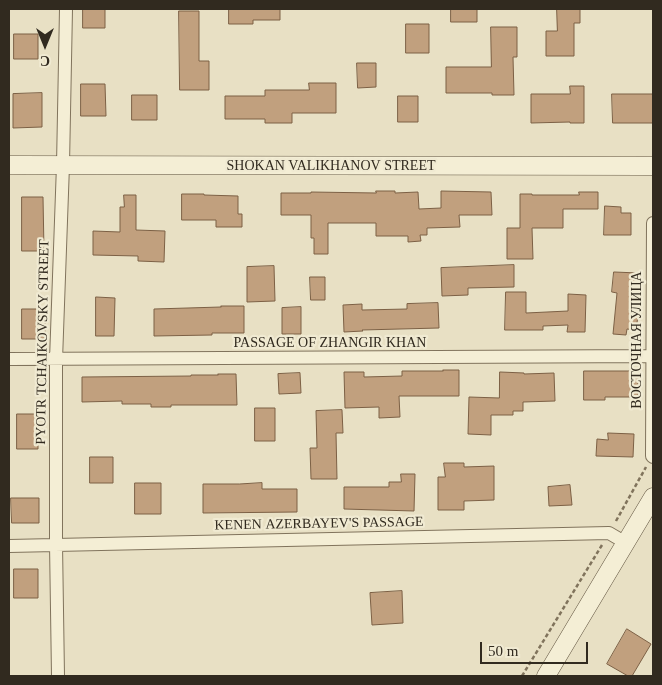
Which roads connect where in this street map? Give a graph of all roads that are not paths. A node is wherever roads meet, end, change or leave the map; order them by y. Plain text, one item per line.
1 (66, 9) edge
2 (9, 165) edge
3 (62, 165) junction
4 (653, 166) edge
5 (653, 223) edge
6 (652, 356) junction
7 (9, 359) edge
8 (56, 360) junction
9 (653, 457) edge
10 (653, 497) edge
11 (626, 543) junction
12 (56, 544) junction
13 (9, 546) edge
14 (58, 676) edge
15 (546, 676) edge

1 - 3 street, PYOTR TCHAIKOVSKY STREET
2 - 3 main road, SHOKAN VALIKHANOV STREET
3 - 4 main road, SHOKAN VALIKHANOV STREET
3 - 8 street, PYOTR TCHAIKOVSKY STREET
5 - 6 street, ВОСТОЧНАЯ УЛИЦА
6 - 8 street, PASSAGE OF ZHANGIR KHAN
6 - 9 street, ВОСТОЧНАЯ УЛИЦА
7 - 8 street, PASSAGE OF ZHANGIR KHAN
8 - 12 street, PYOTR TCHAIKOVSKY STREET
10 - 11 main road
11 - 12 street, KENEN AZERBAYEV'S PASSAGE
11 - 15 main road
12 - 13 street, KENEN AZERBAYEV'S PASSAGE
12 - 14 street, PYOTR TCHAIKOVSKY STREET

